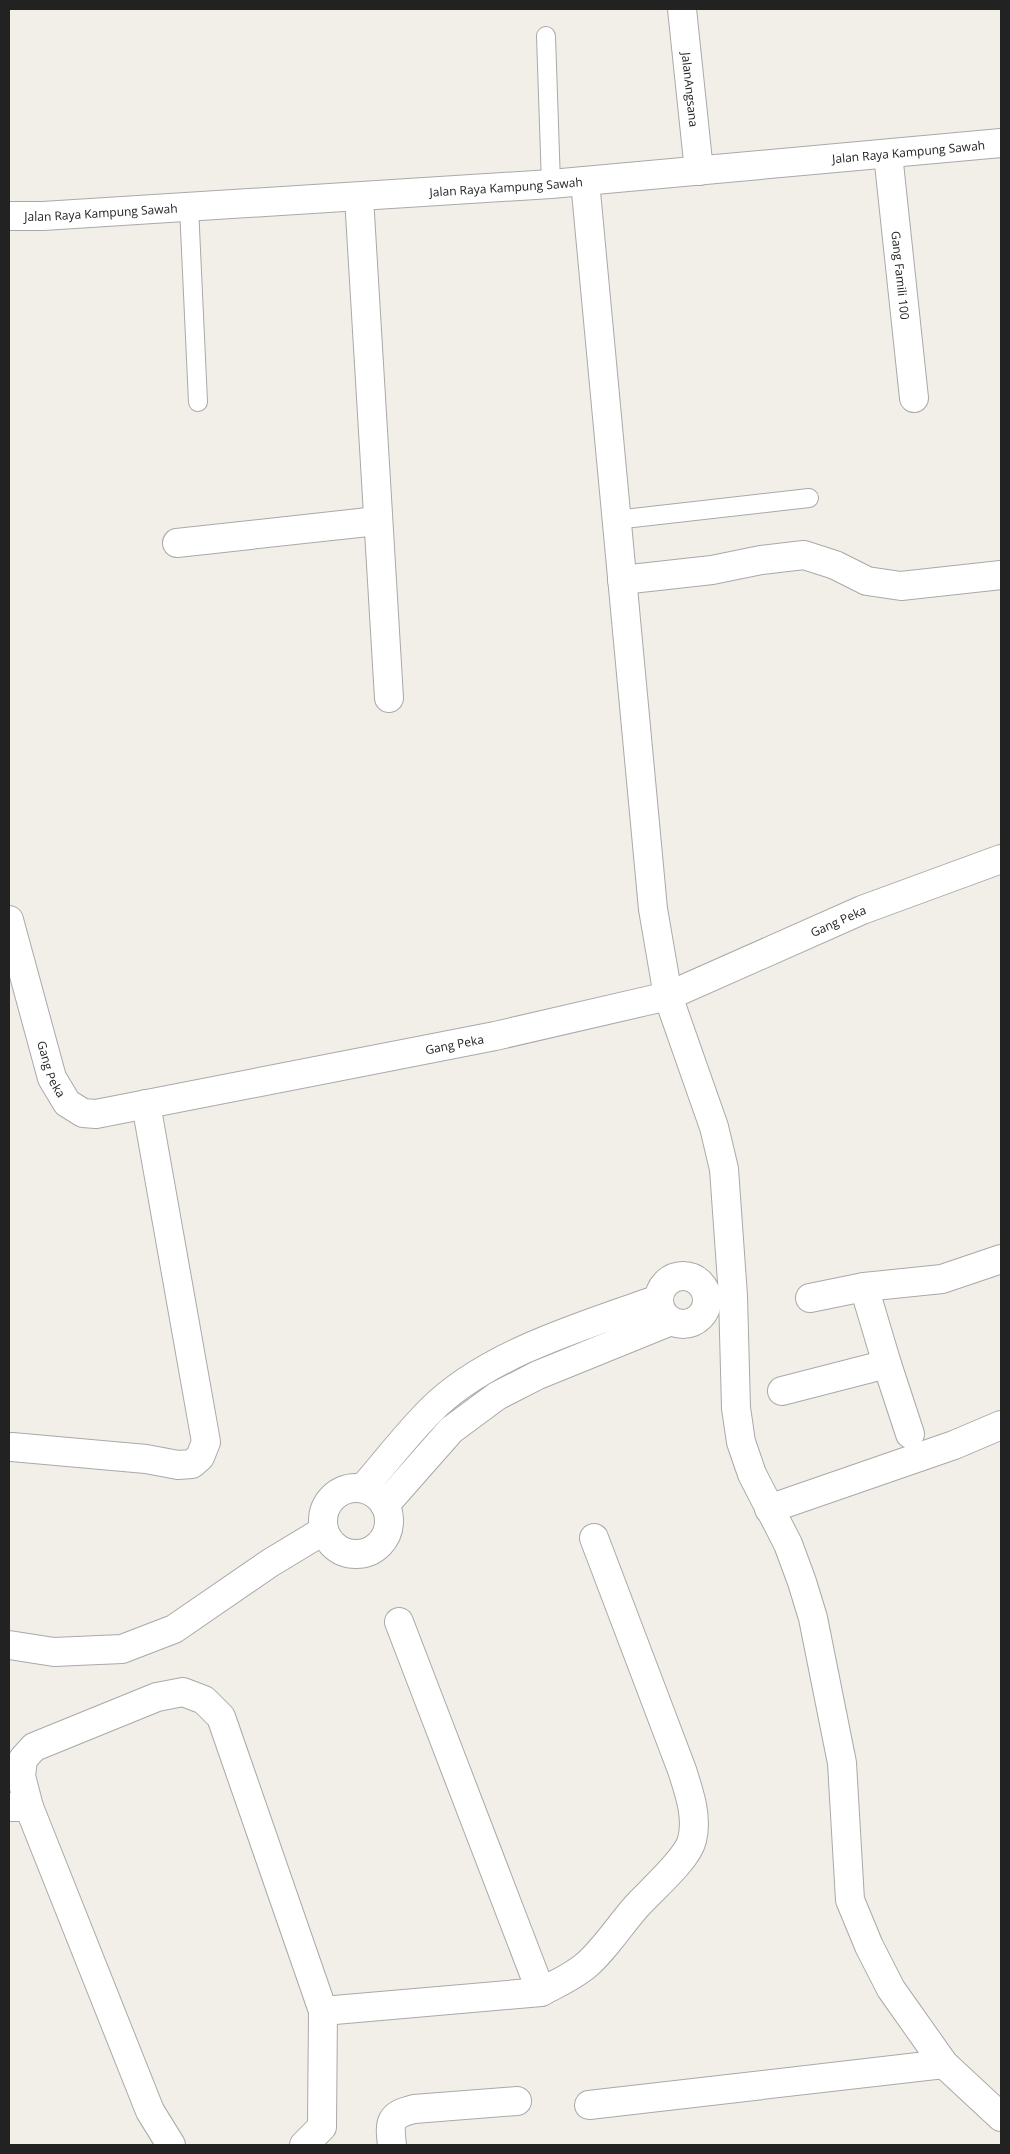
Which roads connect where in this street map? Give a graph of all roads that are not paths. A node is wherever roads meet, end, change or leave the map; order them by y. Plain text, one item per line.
1 (682, 9) edge
2 (546, 36) dead end
3 (1001, 143) edge
4 (888, 154) junction
5 (699, 171) junction
6 (585, 181) junction
7 (552, 184) junction
8 (358, 197) junction
9 (189, 208) junction
10 (9, 216) edge
11 (914, 398) dead end
12 (198, 402) dead end
13 (809, 498) dead end
14 (615, 520) junction
15 (378, 521) junction
16 (177, 543) dead end
17 (1001, 575) edge
18 (622, 580) junction
19 (389, 698) dead end
20 (1001, 859) edge
21 (10, 930) edge
22 (668, 996) junction
23 (146, 1104) junction
24 (1001, 1259) edge
25 (864, 1287) junction
26 (733, 1296) junction
27 (810, 1298) dead end
28 (707, 1299) junction
29 (665, 1310) junction
30 (523, 1350) junction
31 (887, 1364) junction
32 (538, 1375) junction
33 (782, 1391) dead end
34 (431, 1410) junction
35 (1001, 1425) edge
36 (451, 1430) junction
37 (910, 1434) dead end
38 (12, 1447) dead end
39 (363, 1488) junction
40 (385, 1505) junction
41 (768, 1509) junction
42 (323, 1530) junction
43 (594, 1538) dead end
44 (398, 1622) dead end
45 (9, 1645) edge
46 (19, 1807) edge
47 (541, 1992) junction
48 (323, 2010) junction
49 (944, 2064) junction
50 (517, 2101) dead end
51 (589, 2104) dead end
52 (1001, 2117) edge
53 (171, 2145) edge
54 (304, 2145) edge
55 (392, 2145) edge

1 - 5 street, JalanAngsana
2 - 7 lane
3 - 4 street, Jalan Raya Kampung Sawah
4 - 5 street, Jalan Raya Kampung Sawah
4 - 11 street, Gang Famili 100
5 - 6 street, Jalan Raya Kampung Sawah
6 - 7 street, Jalan Raya Kampung Sawah
6 - 14 street
7 - 8 street, Jalan Raya Kampung Sawah
8 - 9 street, Jalan Raya Kampung Sawah
8 - 15 street
9 - 10 street, Jalan Raya Kampung Sawah
9 - 12 lane
13 - 14 lane
14 - 18 street
15 - 16 street
15 - 19 street
17 - 18 street
18 - 22 street
20 - 22 street, Gang Peka
21 - 23 street, Gang Peka
22 - 23 street, Gang Peka
22 - 26 street
23 - 38 street
24 - 25 street
25 - 27 street
25 - 31 street
26 - 28 street
26 - 41 street
28 - 29 street
28 - 29 street
29 - 30 street
29 - 32 street
30 - 32 street
30 - 34 street
31 - 33 street
31 - 37 street
32 - 36 street
34 - 36 street
34 - 39 street
35 - 41 street
36 - 40 street
39 - 40 street
39 - 42 street
40 - 42 street
41 - 49 street
42 - 45 street
43 - 47 street
44 - 47 street
46 - 48 street
46 - 53 street
47 - 48 street
48 - 54 street
49 - 51 street
49 - 52 street
50 - 55 street

